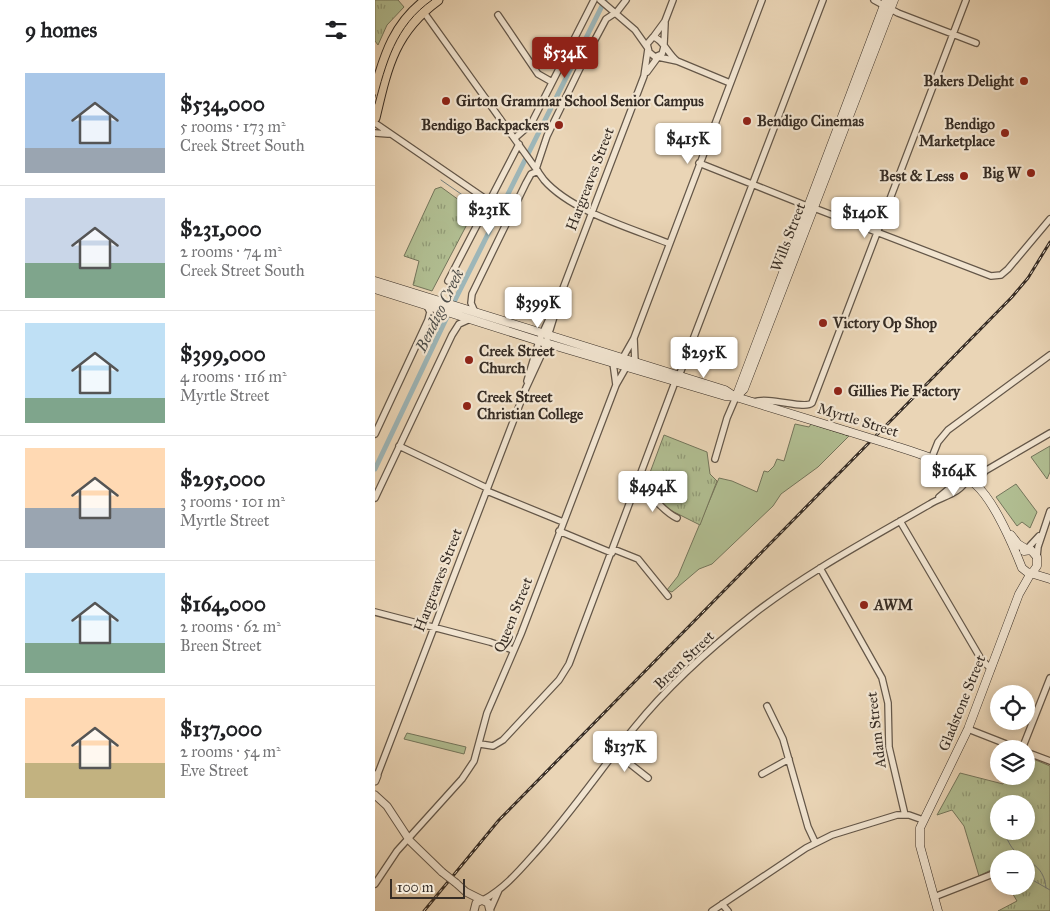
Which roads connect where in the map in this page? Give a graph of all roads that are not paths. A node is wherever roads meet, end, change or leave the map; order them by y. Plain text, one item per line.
1 (426, 0) edge
2 (439, 0) edge
3 (593, 0) edge
4 (600, 0) edge
5 (626, 0) edge
6 (673, 0) edge
7 (762, 0) edge
8 (874, 0) edge
9 (894, 0) edge
10 (966, 0) edge
11 (822, 1) edge
12 (885, 2) edge
13 (418, 6) edge
14 (891, 10) junction
15 (615, 13) junction
16 (497, 15) dead end
17 (665, 21) junction
18 (635, 30) junction
19 (953, 33) junction
20 (654, 36) junction
21 (976, 42) dead end
22 (664, 46) junction
23 (648, 48) junction
24 (389, 55) junction
25 (658, 57) junction
26 (677, 62) junction
27 (644, 76) junction
28 (552, 82) junction
29 (729, 83) junction
30 (375, 90) edge
31 (375, 118) edge
32 (375, 123) edge
33 (375, 133) edge
34 (388, 134) junction
35 (515, 138) junction
36 (521, 147) junction
37 (699, 163) junction
38 (537, 170) junction
39 (752, 184) junction
40 (490, 202) junction
41 (810, 207) junction
42 (593, 212) junction
43 (1050, 219) edge
44 (877, 232) junction
45 (669, 243) junction
46 (375, 281) edge
47 (448, 282) dead end
48 (375, 289) edge
49 (426, 304) junction
50 (442, 306) junction
51 (474, 316) junction
52 (544, 338) junction
53 (634, 338) junction
54 (1050, 355) edge
55 (624, 363) junction
56 (677, 379) junction
57 (616, 384) junction
58 (736, 397) junction
59 (752, 402) junction
60 (1050, 433) edge
61 (375, 434) edge
62 (399, 446) junction
63 (932, 458) junction
64 (715, 460) dead end
65 (965, 478) junction
66 (976, 485) junction
67 (637, 487) junction
68 (487, 490) junction
69 (375, 498) edge
70 (1050, 511) edge
71 (677, 518) dead end
72 (997, 518) junction
73 (900, 521) junction
74 (563, 522) junction
75 (1043, 530) junction
76 (559, 531) junction
77 (1027, 549) junction
78 (613, 551) junction
79 (1037, 561) junction
80 (1020, 563) junction
81 (820, 568) junction
82 (1031, 573) junction
83 (1050, 574) edge
84 (1050, 579) edge
85 (1019, 594) junction
86 (668, 596) dead end
87 (375, 612) edge
88 (435, 628) junction
89 (513, 650) junction
90 (991, 669) junction
91 (1050, 678) edge
92 (767, 706) dead end
93 (968, 729) junction
94 (997, 740) edge
95 (1025, 740) edge
96 (480, 744) junction
97 (615, 752) junction
98 (1035, 755) edge
99 (789, 759) junction
100 (1050, 761) edge
101 (762, 774) dead end
102 (376, 777) edge
103 (648, 778) dead end
104 (375, 795) edge
105 (905, 815) junction
106 (923, 820) junction
107 (408, 838) junction
108 (815, 842) junction
109 (990, 875) edge
110 (375, 884) edge
111 (499, 890) junction
112 (466, 892) junction
113 (934, 897) junction
114 (482, 900) junction
115 (722, 904) junction
116 (491, 909) edge
117 (474, 910) edge
118 (712, 911) edge
119 (728, 911) edge
120 (938, 911) edge

1 - 13 highway
2 - 13 highway
3 - 28 street
4 - 15 street
5 - 15 street
6 - 17 street
7 - 29 street, Queen Street
8 - 12 street
9 - 14 main road, Wills Street
10 - 19 street
11 - 39 street
12 - 14 street
12 - 41 main road, Wills Street
13 - 24 highway
13 - 35 street
14 - 19 street
14 - 41 main road, Wills Street
15 - 18 street
15 - 38 street
16 - 28 street
17 - 20 street
17 - 22 street
18 - 20 street
18 - 23 street
19 - 21 street
19 - 44 street
20 - 22 street
20 - 23 street
22 - 25 street
22 - 26 street
23 - 25 street
23 - 27 street, Hargreaves Street
24 - 30 highway
24 - 31 highway
25 - 26 street
25 - 27 street, Hargreaves Street
26 - 29 street
27 - 42 street, Hargreaves Street
28 - 35 street
29 - 37 street, Queen Street
32 - 34 street
33 - 34 street
34 - 40 street
35 - 36 street
36 - 38 street
36 - 40 street
37 - 39 street
37 - 45 street, Queen Street
38 - 42 street
38 - 51 street
39 - 41 street
39 - 56 street
40 - 47 street
41 - 44 street
41 - 58 main road, Wills Street
42 - 45 street
42 - 52 street, Hargreaves Street
43 - 44 street
44 - 59 street
45 - 53 street, Queen Street
46 - 50 main road, Myrtle Street
48 - 49 main road, Myrtle Street
49 - 50 main road, Myrtle Street
49 - 61 street
50 - 51 main road, Myrtle Street
51 - 52 main road, Myrtle Street
51 - 62 street
52 - 55 main road, Myrtle Street
52 - 68 street, Hargreaves Street
53 - 55 street, Queen Street
53 - 55 street, Queen Street
54 - 63 street
55 - 56 main road, Myrtle Street
55 - 57 street, Queen Street
55 - 57 street, Queen Street
56 - 58 main road, Myrtle Street
56 - 67 street
57 - 74 street, Queen Street
58 - 59 main road, Myrtle Street
58 - 64 street, Wills Street
59 - 63 main road, Myrtle Street, bridge
60 - 66 street
62 - 68 street
62 - 69 street
63 - 65 main road, Myrtle Street
65 - 66 main road, Myrtle Street
65 - 72 main road, Myrtle Street
65 - 73 street, Breen Street
66 - 72 main road, Myrtle Street
67 - 71 street
67 - 78 street
68 - 74 street
68 - 88 street, Hargreaves Street
70 - 75 street
72 - 77 main road, Myrtle Street
72 - 80 main road, Myrtle Street
73 - 81 street, Breen Street
73 - 90 street
74 - 76 street, Queen Street
75 - 77 street
75 - 79 street
76 - 78 street
76 - 89 street, Queen Street
77 - 79 main road, Myrtle Street
77 - 80 main road
78 - 86 street
78 - 96 street
79 - 82 main road, Gladstone Street
79 - 83 main road, Myrtle Street
80 - 82 main road
80 - 85 main road, Gladstone Street
81 - 97 street, Breen Street
81 - 105 street, Adam Street
82 - 84 main road
82 - 85 main road, Gladstone Street
85 - 90 main road, Gladstone Street
87 - 88 street
88 - 89 street
88 - 102 street, Hargreaves Street
89 - 96 street, Queen Street
90 - 93 main road, Gladstone Street
91 - 95 street
92 - 99 street
93 - 94 street
93 - 106 main road, Gladstone Street
96 - 107 street, Queen Street
97 - 103 street
97 - 111 street, Breen Street
98 - 100 street
99 - 101 street
99 - 108 street
104 - 107 street
105 - 106 street
105 - 108 street
106 - 113 main road
107 - 110 street, Queen Street
107 - 112 street, bridge
108 - 115 street
109 - 113 street
111 - 114 street, Breen Street
111 - 116 street, Breen Street
112 - 114 street
112 - 117 street
113 - 120 main road
114 - 116 street
114 - 117 street
115 - 118 street
115 - 119 street

